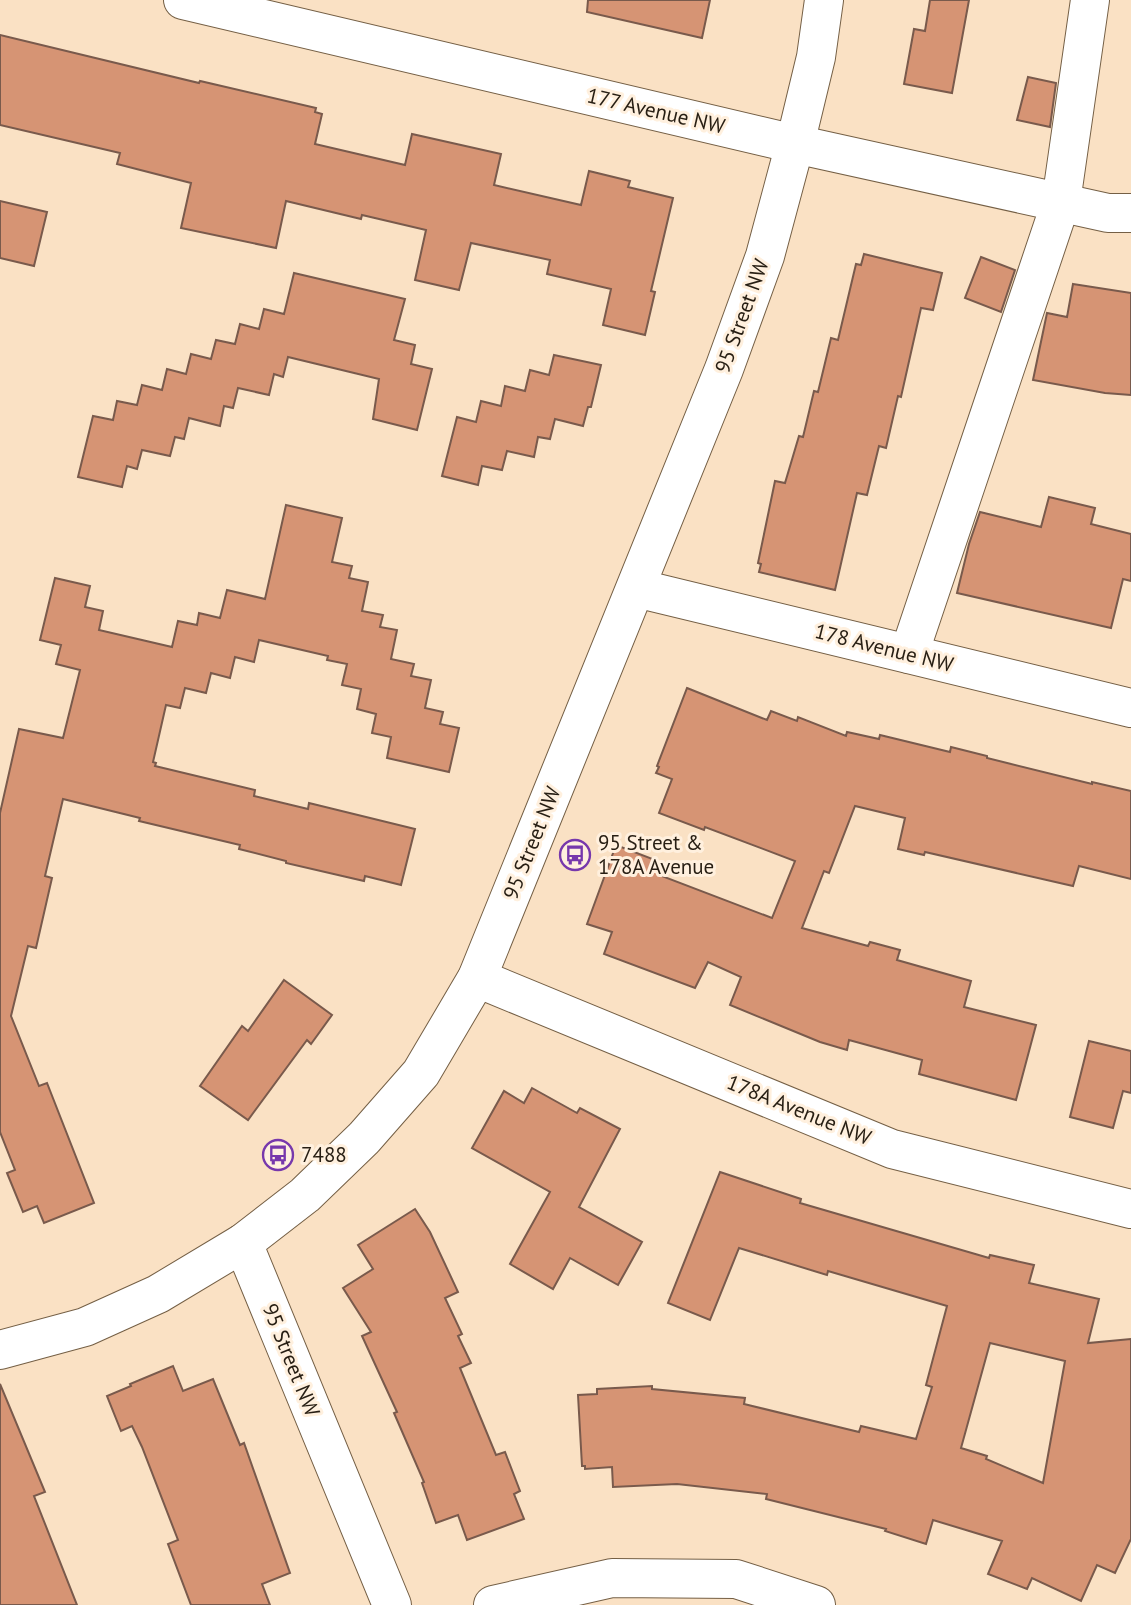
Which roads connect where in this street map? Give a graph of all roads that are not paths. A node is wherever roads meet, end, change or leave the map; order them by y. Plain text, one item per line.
1 (183, 0) edge
2 (824, 0) edge
3 (1090, 0) edge
4 (795, 144) junction
5 (1061, 202) junction
6 (1131, 213) edge
7 (636, 588) junction
8 (909, 654) junction
9 (1131, 708) edge
10 (477, 978) junction
11 (1131, 1209) edge
12 (243, 1243) junction
13 (0, 1350) edge
14 (392, 1605) edge
15 (493, 1605) edge
16 (816, 1605) edge

1 - 4 street, 177 Avenue NW
2 - 4 street, 95 Street NW
3 - 5 street
4 - 5 street, 177 Avenue NW
4 - 7 street, 95 Street NW
5 - 6 street, 177 Avenue NW
5 - 8 street
7 - 8 street, 178 Avenue NW
7 - 10 street, 95 Street NW
8 - 9 street, 178 Avenue NW
10 - 11 street, 178A Avenue NW
10 - 12 street, 95 Street NW
12 - 13 street
12 - 14 street, 95 Street NW
15 - 16 street

